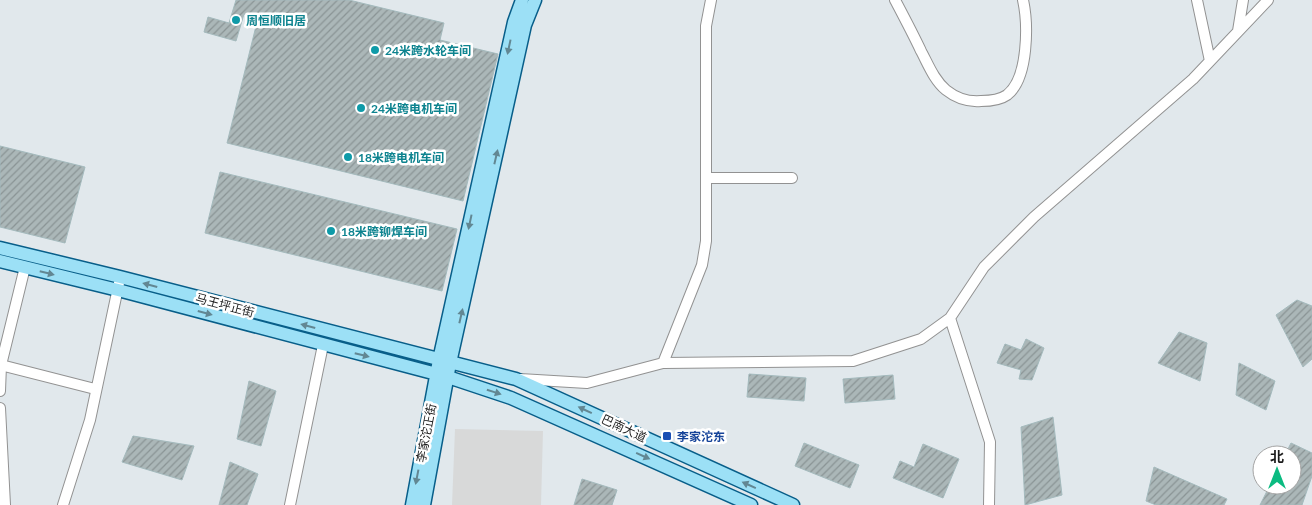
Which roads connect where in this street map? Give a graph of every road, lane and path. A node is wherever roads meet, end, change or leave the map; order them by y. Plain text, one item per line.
1 (522, 0) edge
2 (535, 0) edge
3 (711, 0) edge
4 (895, 0) edge
5 (1023, 0) edge
6 (1198, 0) edge
7 (1243, 0) edge
8 (1268, 0) edge
9 (1238, 31) junction
10 (1210, 61) junction
11 (707, 178) junction
12 (792, 178) dead end
13 (0, 248) edge
14 (0, 261) edge
15 (25, 267) junction
16 (119, 284) junction
17 (950, 318) junction
18 (324, 345) junction
19 (445, 362) junction
20 (662, 363) junction
21 (2, 365) junction
22 (442, 375) junction
23 (516, 379) junction
24 (95, 389) junction
25 (0, 391) edge
26 (0, 408) edge
27 (5, 505) edge
28 (63, 505) edge
29 (290, 505) edge
30 (412, 505) edge
31 (424, 505) edge
32 (751, 505) edge
33 (793, 505) edge
34 (989, 505) edge

1 -> 19 main road
19 -> 2 main road
3 - 11 street
4 - 5 street
6 - 10 street
7 - 9 street
8 - 9 street
9 - 10 street
10 - 17 street
11 - 12 street
11 - 20 street
13 - 16 main road, 马王坪正街
14 - 15 main road, 马王坪正街
15 -> 16 main road, 马王坪正街
15 - 21 street
16 -> 18 main road, 马王坪正街
19 -> 16 main road, 马王坪正街
16 - 24 street
17 - 20 street
17 - 34 street
18 -> 22 main road, 马王坪正街
18 - 29 street
19 - 22 main road, 李家沱正街
19 - 23 main road, 巴南大道
20 - 23 street
21 - 24 street
21 - 25 street
22 -> 30 main road, 李家沱正街
22 - 31 main road, 李家沱正街
22 -> 32 main road, 巴南大道
33 -> 23 main road, 巴南大道
24 - 28 street
26 - 27 street

